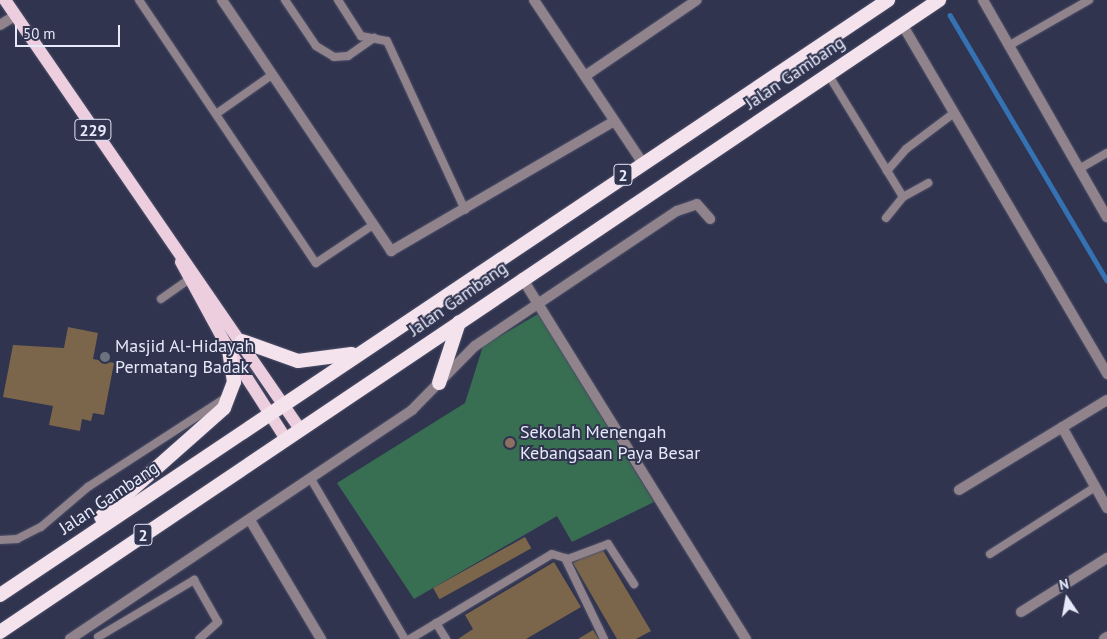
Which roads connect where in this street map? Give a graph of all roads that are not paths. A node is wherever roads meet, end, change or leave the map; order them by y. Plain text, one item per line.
1 (5, 0) edge
2 (140, 0) edge
3 (222, 0) edge
4 (285, 0) edge
5 (338, 0) edge
6 (534, 0) edge
7 (697, 0) edge
8 (888, 0) edge
9 (939, 0) edge
10 (984, 0) edge
11 (1089, 0) edge
12 (16, 15) junction
13 (0, 24) edge
14 (902, 24) junction
15 (374, 38) junction
16 (1010, 45) junction
17 (828, 74) junction
18 (272, 75) junction
19 (585, 76) junction
20 (954, 113) junction
21 (216, 114) junction
22 (614, 121) junction
23 (1107, 153) edge
24 (642, 162) junction
25 (1079, 169) junction
26 (887, 171) junction
27 (928, 183) dead end
28 (903, 197) junction
29 (465, 210) junction
30 (1107, 217) edge
31 (886, 218) dead end
32 (710, 219) dead end
33 (372, 224) junction
34 (192, 277) junction
35 (522, 278) junction
36 (161, 298) dead end
37 (538, 304) junction
38 (459, 322) junction
39 (242, 341) junction
40 (229, 350) junction
41 (360, 352) junction
42 (1107, 374) edge
43 (440, 383) junction
44 (233, 393) junction
45 (1107, 400) edge
46 (283, 403) junction
47 (269, 413) junction
48 (1062, 427) junction
49 (300, 429) junction
50 (286, 438) junction
51 (311, 479) junction
52 (1095, 487) junction
53 (959, 490) dead end
54 (1107, 508) edge
55 (250, 520) junction
56 (0, 540) edge
57 (990, 554) dead end
58 (53, 558) junction
59 (565, 558) junction
60 (1107, 558) edge
61 (634, 584) dead end
62 (0, 595) edge
63 (1021, 612) dead end
64 (436, 623) junction
65 (90, 626) junction
66 (0, 632) edge
67 (76, 637) edge
68 (1107, 637) edge
69 (98, 638) edge
70 (199, 639) edge
71 (321, 639) edge
72 (405, 639) edge
73 (410, 639) edge
74 (446, 639) edge
75 (604, 639) edge
76 (746, 639) edge
77 (1104, 639) edge

1 - 12 main road, 229
2 - 21 lane
3 - 18 street
4 - 15 lane
5 - 15 lane
6 - 19 street
7 - 19 street
8 - 24 highway, Jalan Gambang / 2
9 - 14 highway, Jalan Gambang / 2
10 - 16 street
11 - 16 lane
12 - 13 street
12 - 34 main road, 229
14 - 17 highway, Jalan Gambang / 2
14 - 20 street
15 - 29 lane
16 - 25 street
17 - 26 lane
17 - 35 highway, Jalan Gambang / 2
18 - 21 lane
18 - 33 street
19 - 22 street
20 - 26 lane
20 - 42 street
21 - 33 lane
22 - 24 street
22 - 29 street
23 - 25 lane
24 - 41 highway, Jalan Gambang / 2
25 - 30 street
26 - 28 lane
27 - 28 lane
28 - 31 lane
29 - 33 street
32 - 37 street
34 - 36 lane
34 - 39 main road, 229
34 - 40 main road, 229
35 - 37 street
35 - 38 highway, Jalan Gambang / 2
37 - 43 street
37 - 76 street
38 - 43 highway
38 - 49 highway, Jalan Gambang / 2
39 - 41 highway
39 - 46 main road, 229
40 - 44 highway
40 - 47 main road, 229
41 - 46 highway, Jalan Gambang / 2
43 - 51 street
44 - 56 lane
44 - 58 highway
45 - 48 street
46 - 47 highway, Jalan Gambang / 2
46 - 49 main road, 229
47 - 50 main road, 229
47 - 58 highway, Jalan Gambang / 2
48 - 52 street
48 - 53 street
49 - 50 highway, Jalan Gambang / 2
50 - 66 highway, Jalan Gambang / 2
51 - 55 street
51 - 72 lane
52 - 54 street
52 - 57 lane
55 - 65 street
55 - 71 street
58 - 62 highway, Jalan Gambang / 2
59 - 61 lane
59 - 64 lane
59 - 75 lane
60 - 63 street
64 - 73 lane
64 - 74 lane
65 - 67 street
65 - 69 lane
68 - 77 street
69 - 70 lane

